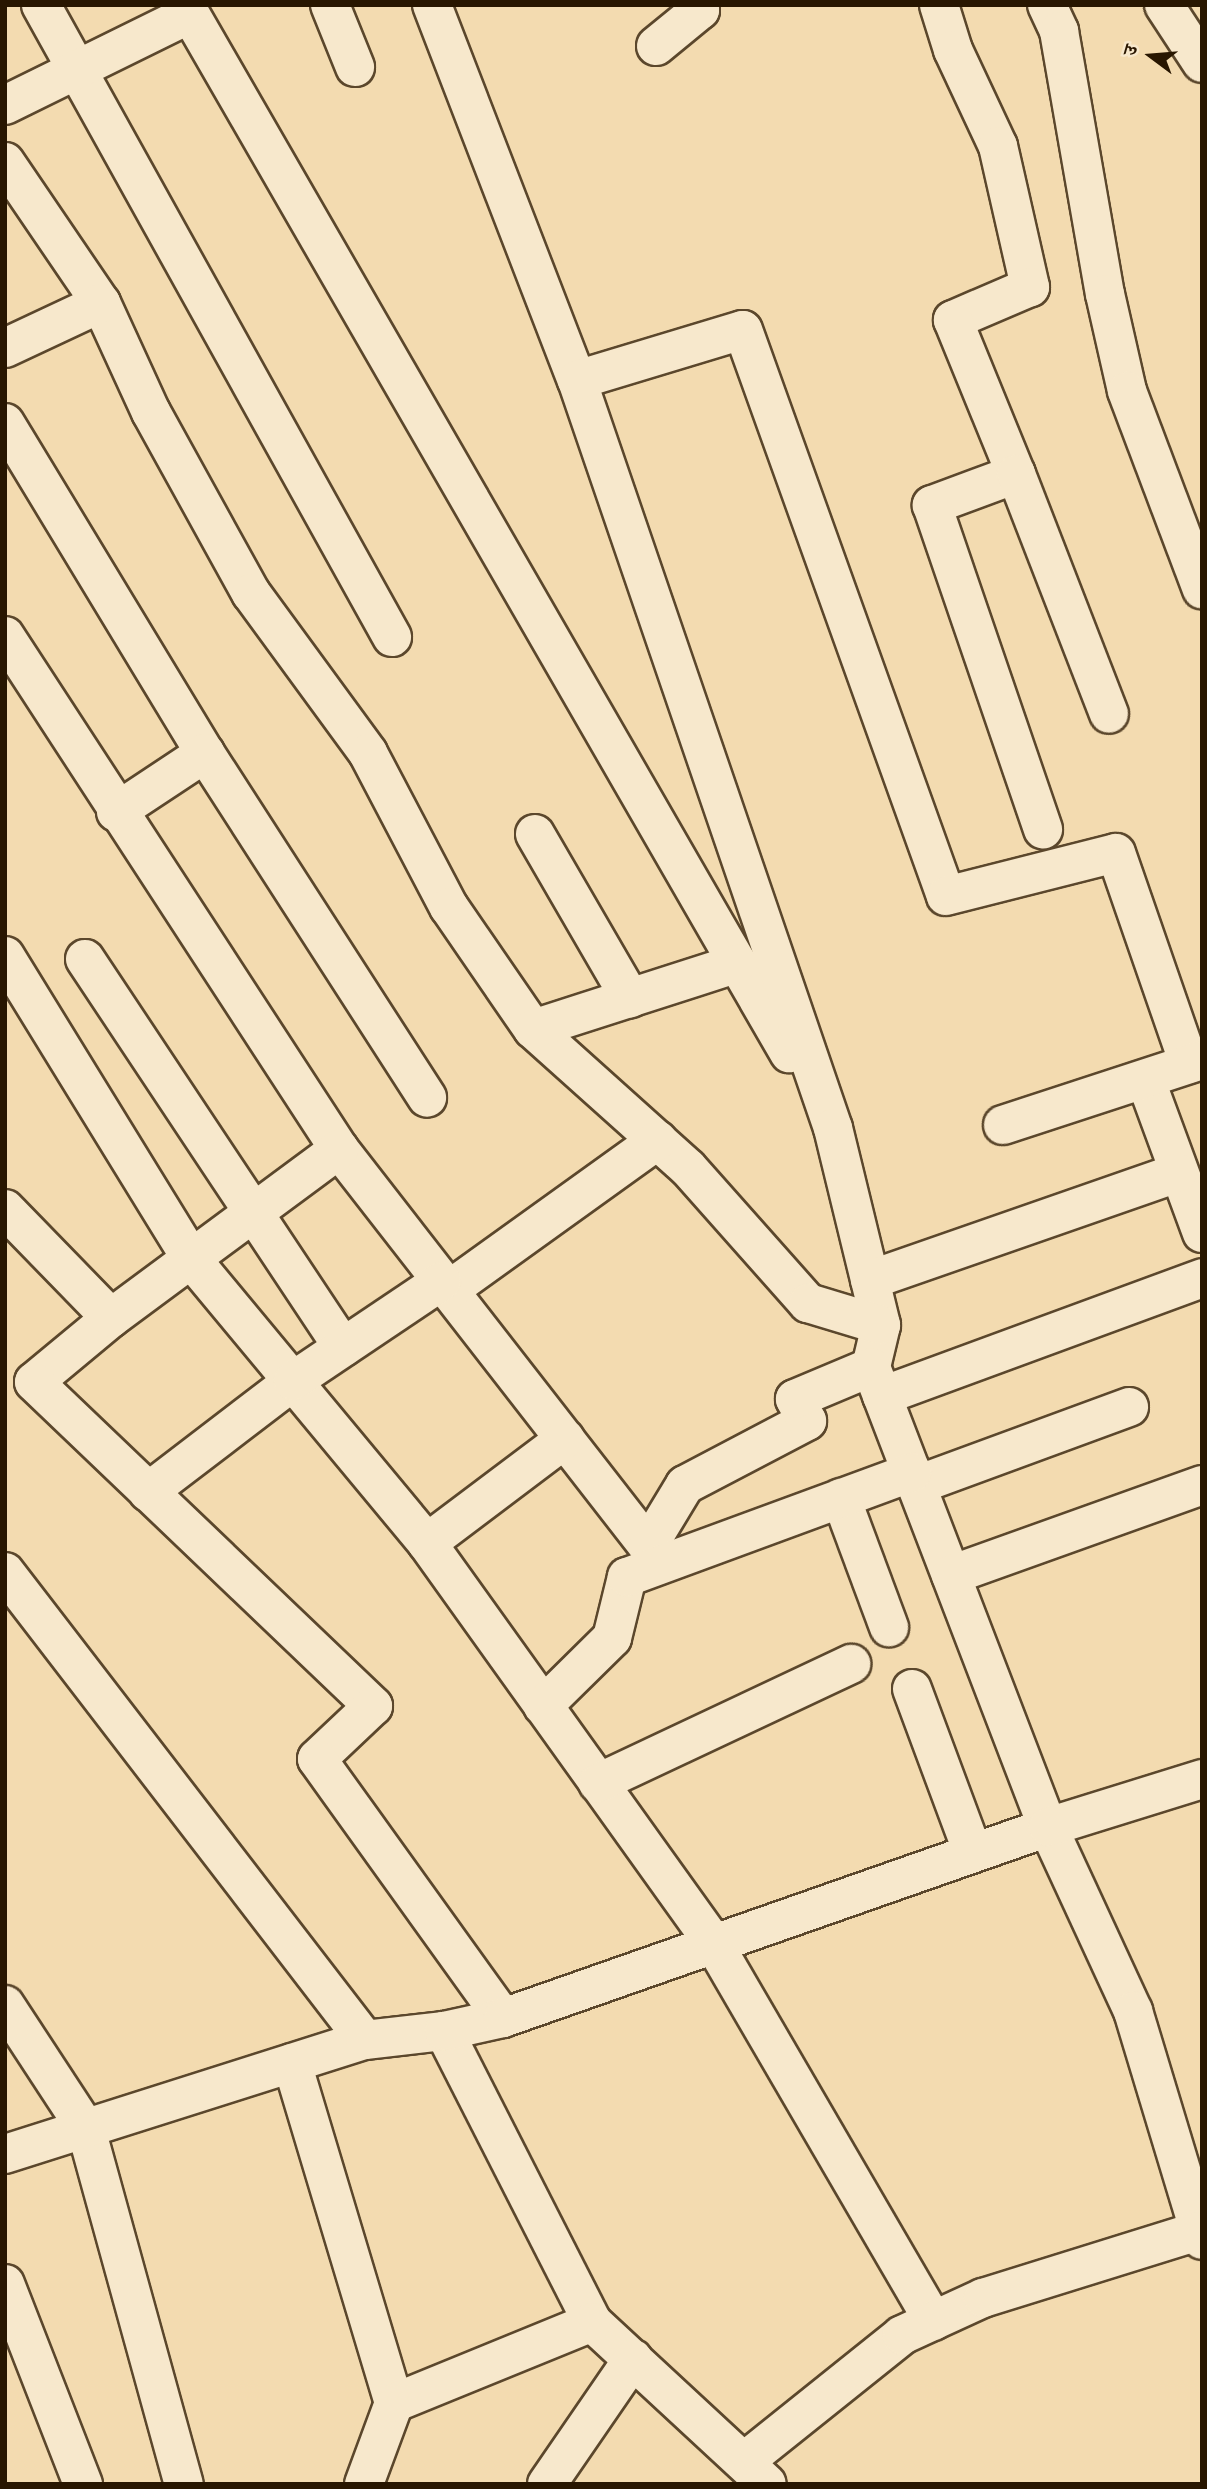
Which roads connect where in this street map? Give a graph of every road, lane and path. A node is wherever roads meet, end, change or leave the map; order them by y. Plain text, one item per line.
1 (41, 5) edge
2 (330, 5) edge
3 (432, 5) edge
4 (697, 5) edge
5 (939, 5) edge
6 (1164, 5) edge
7 (188, 10) edge
8 (1057, 14) edge
9 (656, 46) dead end
10 (1202, 63) edge
11 (79, 67) junction
12 (355, 67) dead end
13 (5, 105) edge
14 (5, 162) edge
15 (101, 303) junction
16 (5, 348) edge
17 (577, 380) junction
18 (5, 423) edge
19 (1016, 474) junction
20 (1202, 589) edge
21 (5, 636) edge
22 (392, 637) dead end
23 (1109, 714) dead end
24 (205, 753) junction
25 (116, 812) junction
26 (1043, 830) dead end
27 (534, 834) dead end
28 (5, 957) edge
29 (85, 959) dead end
30 (738, 963) junction
31 (630, 998) junction
32 (533, 1029) junction
33 (1195, 1062) edge
34 (1146, 1081) junction
35 (427, 1098) dead end
36 (1003, 1125) dead end
37 (833, 1129) junction
38 (657, 1140) junction
39 (339, 1149) junction
40 (1178, 1173) junction
41 (5, 1209) edge
42 (255, 1213) junction
43 (1202, 1233) edge
44 (193, 1261) junction
45 (1202, 1278) edge
46 (870, 1280) junction
47 (445, 1286) junction
48 (111, 1318) junction
49 (881, 1325) junction
50 (343, 1347) junction
51 (293, 1381) junction
52 (876, 1382) junction
53 (1129, 1407) dead end
54 (565, 1439) junction
55 (914, 1479) junction
56 (1202, 1485) edge
57 (148, 1492) junction
58 (841, 1498) junction
59 (427, 1543) junction
60 (5, 1572) edge
61 (951, 1575) junction
62 (889, 1627) dead end
63 (851, 1664) dead end
64 (912, 1689) dead end
65 (543, 1706) junction
66 (1202, 1779) edge
67 (598, 1783) junction
68 (1048, 1827) junction
69 (973, 1853) junction
70 (713, 1944) junction
71 (5, 2005) edge
72 (503, 2018) junction
73 (444, 2031) junction
74 (365, 2040) junction
75 (292, 2063) junction
76 (86, 2129) junction
77 (5, 2154) edge
78 (1191, 2157) edge
79 (1200, 2236) edge
80 (5, 2284) edge
81 (933, 2321) junction
82 (592, 2322) junction
83 (633, 2359) junction
84 (394, 2403) junction
85 (756, 2473) edge
86 (83, 2484) edge
87 (184, 2484) edge
88 (364, 2484) edge
89 (547, 2484) edge

1 - 11 street
2 - 12 street
3 - 17 street
4 - 9 street
5 - 19 street
6 - 10 street
7 - 11 street
7 - 30 street
8 - 20 street
11 - 13 street
11 - 22 street
14 - 15 street
15 - 16 street
15 - 32 street
17 - 33 street
17 - 37 street
18 - 24 street
19 - 23 street
19 - 26 street
21 - 25 street
24 - 25 street
24 - 35 street
25 - 39 street
27 - 31 street
28 - 44 street
29 - 42 street
30 - 31 street
30 - 37 street
31 - 32 street
32 - 38 street
33 - 34 street
34 - 36 street
34 - 40 street
37 - 46 street
38 - 47 street
38 - 49 street
39 - 42 street
39 - 47 street
40 - 43 street
40 - 46 street
41 - 48 street
42 - 44 street
42 - 50 street
44 - 48 street
44 - 51 street
45 - 52 street
46 - 49 street
47 - 50 street
47 - 54 street
48 - 57 street
49 - 52 street
50 - 51 street
51 - 57 street
51 - 59 street
52 - 54 street
52 - 55 street
53 - 55 street
54 - 59 street
55 - 58 street
55 - 61 street
56 - 61 street
57 - 72 street
58 - 62 street
58 - 65 street
59 - 65 street
60 - 74 street
61 - 68 street
63 - 67 street
64 - 69 street
65 - 67 street
66 - 68 street
67 - 70 street
68 - 69 street
68 - 78 street
69 - 70 street
70 - 72 street
70 - 81 street
71 - 76 street
72 - 73 street
73 - 74 street
73 - 82 street
74 - 75 street
75 - 76 street
75 - 84 street
76 - 77 street
76 - 87 street
78 - 79 street
79 - 81 street
80 - 86 street
81 - 85 street
82 - 83 street
82 - 84 street
83 - 85 street
83 - 89 street
84 - 88 street

